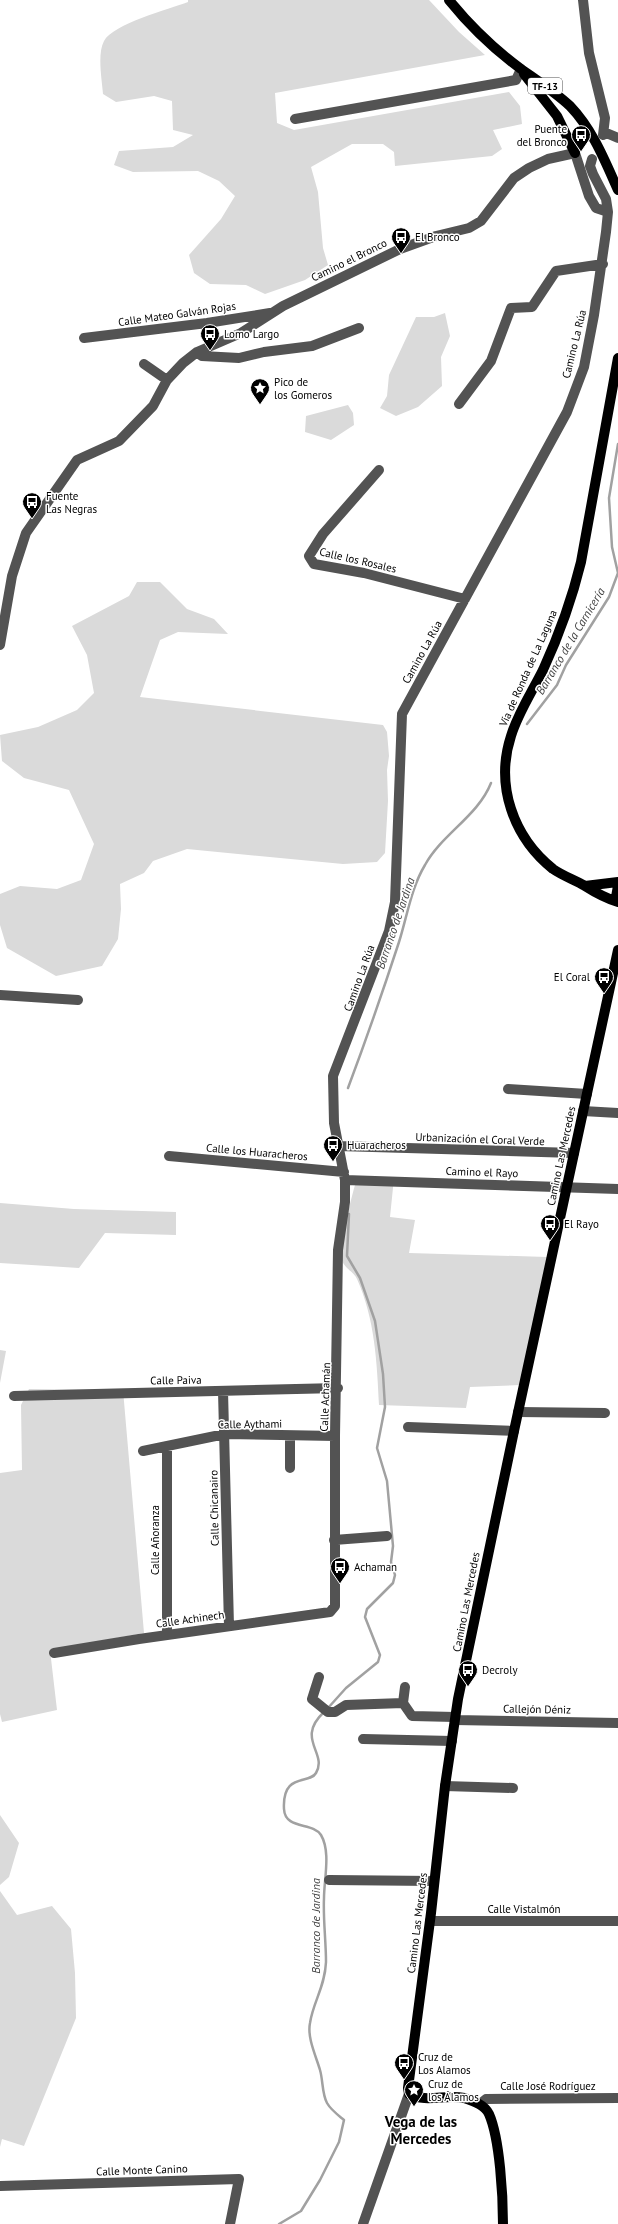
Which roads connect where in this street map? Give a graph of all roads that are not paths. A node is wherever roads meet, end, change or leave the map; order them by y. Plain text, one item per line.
1 (449, 0) edge
2 (584, 0) edge
3 (521, 69) junction
4 (295, 119) dead end
5 (618, 138) edge
6 (575, 153) junction
7 (592, 159) dead end
8 (618, 190) edge
9 (608, 212) junction
10 (603, 264) junction
11 (274, 312) junction
12 (359, 328) dead end
13 (84, 338) dead end
14 (198, 352) junction
15 (618, 358) edge
16 (144, 364) dead end
17 (167, 380) junction
18 (459, 404) dead end
19 (379, 470) dead end
20 (465, 599) junction
21 (0, 644) edge
22 (618, 882) edge
23 (585, 886) junction
24 (618, 886) edge
25 (618, 902) edge
26 (618, 950) edge
27 (617, 964) edge
28 (0, 995) edge
29 (78, 1000) dead end
30 (508, 1089) dead end
31 (587, 1094) junction
32 (583, 1111) junction
33 (618, 1113) edge
34 (338, 1146) junction
35 (574, 1153) junction
36 (169, 1156) dead end
37 (344, 1176) junction
38 (567, 1188) junction
39 (618, 1189) edge
40 (338, 1388) junction
41 (224, 1391) junction
42 (14, 1396) dead end
43 (518, 1412) junction
44 (605, 1413) dead end
45 (408, 1427) dead end
46 (514, 1431) junction
47 (225, 1434) junction
48 (290, 1436) junction
49 (335, 1436) junction
50 (167, 1446) junction
51 (143, 1451) dead end
52 (290, 1468) dead end
53 (387, 1536) dead end
54 (334, 1540) junction
55 (330, 1612) joint
56 (229, 1626) junction
57 (167, 1635) junction
58 (54, 1653) dead end
59 (319, 1677) dead end
60 (405, 1687) dead end
61 (403, 1703) junction
62 (455, 1718) junction
63 (618, 1722) edge
64 (363, 1739) dead end
65 (452, 1741) junction
66 (445, 1786) junction
67 (512, 1788) dead end
68 (329, 1880) dead end
69 (434, 1881) junction
70 (430, 1921) junction
71 (618, 1921) edge
72 (410, 2094) junction
73 (618, 2098) edge
74 (480, 2104) junction
75 (0, 2186) edge
76 (230, 2224) edge
77 (363, 2224) edge
78 (503, 2224) edge

1 - 3 main road, TF-13
2 - 5 street
3 - 4 street
3 - 6 main road
3 - 8 main road, TF-13
6 - 9 street
6 - 11 street, Camino el Bronco
7 - 9 street, Camino La Rúa
9 - 10 street, Camino La Rúa
10 - 18 street
10 - 20 street, Camino La Rúa
11 - 13 street, Calle Mateo Galván Rojas
11 - 14 street
12 - 14 street
14 - 17 street
15 - 23 main road, Vía de Ronda de La Laguna
16 - 17 street
17 - 21 street
19 - 20 street, Calle los Rosales
20 - 34 street, Camino La Rúa
22 - 23 main road
23 - 25 main road, Vía de Ronda de La Laguna
24 - 25 main road
26 - 27 main road, Camino Las Mercedes
27 - 31 main road, Camino Las Mercedes
28 - 29 street
30 - 31 street
31 - 32 main road, Camino Las Mercedes
32 - 33 street
32 - 35 main road, Camino Las Mercedes
34 - 35 street, Urbanización el Coral Verde
34 - 37 street, Camino La Rúa
35 - 38 main road, Camino Las Mercedes
36 - 37 street, Calle los Huaracheros
37 - 38 street, Camino el Rayo
37 - 40 street, Calle Achamán
38 - 39 street, Camino el Rayo
38 - 43 main road, Camino Las Mercedes
40 - 41 street, Calle Paiva
40 - 49 street, Calle Achamán
41 - 42 street, Calle Paiva
41 - 47 street, Calle Chicanairo
43 - 44 street
43 - 46 main road, Camino Las Mercedes
45 - 46 street
46 - 62 main road, Camino Las Mercedes
47 - 48 street, Calle Aythami
47 - 50 street, Calle Aythami
47 - 56 street, Calle Chicanairo
48 - 49 street, Calle Aythami
48 - 52 street
49 - 54 street, Calle Achamán
50 - 51 street, Calle Aythami
50 - 57 street, Calle Añoranza
53 - 54 street
54 - 55 street, Calle Achamán
55 - 56 street, Calle Achinech
56 - 57 street, Calle Achinech
57 - 58 street, Calle Achinech
59 - 61 street
60 - 61 street
61 - 62 street, Callejón Déniz
62 - 63 street, Callejón Déniz
62 - 65 main road, Camino Las Mercedes
64 - 65 street
65 - 66 main road, Camino Las Mercedes
66 - 67 street
66 - 69 main road, Camino Las Mercedes
68 - 69 street
69 - 70 main road, Camino Las Mercedes
70 - 71 street, Calle Vistalmón
70 - 72 main road, Camino Las Mercedes
72 - 74 main road
72 - 77 street
73 - 74 street, Calle José Rodríguez
74 - 78 main road
75 - 76 street, Calle Monte Canino

